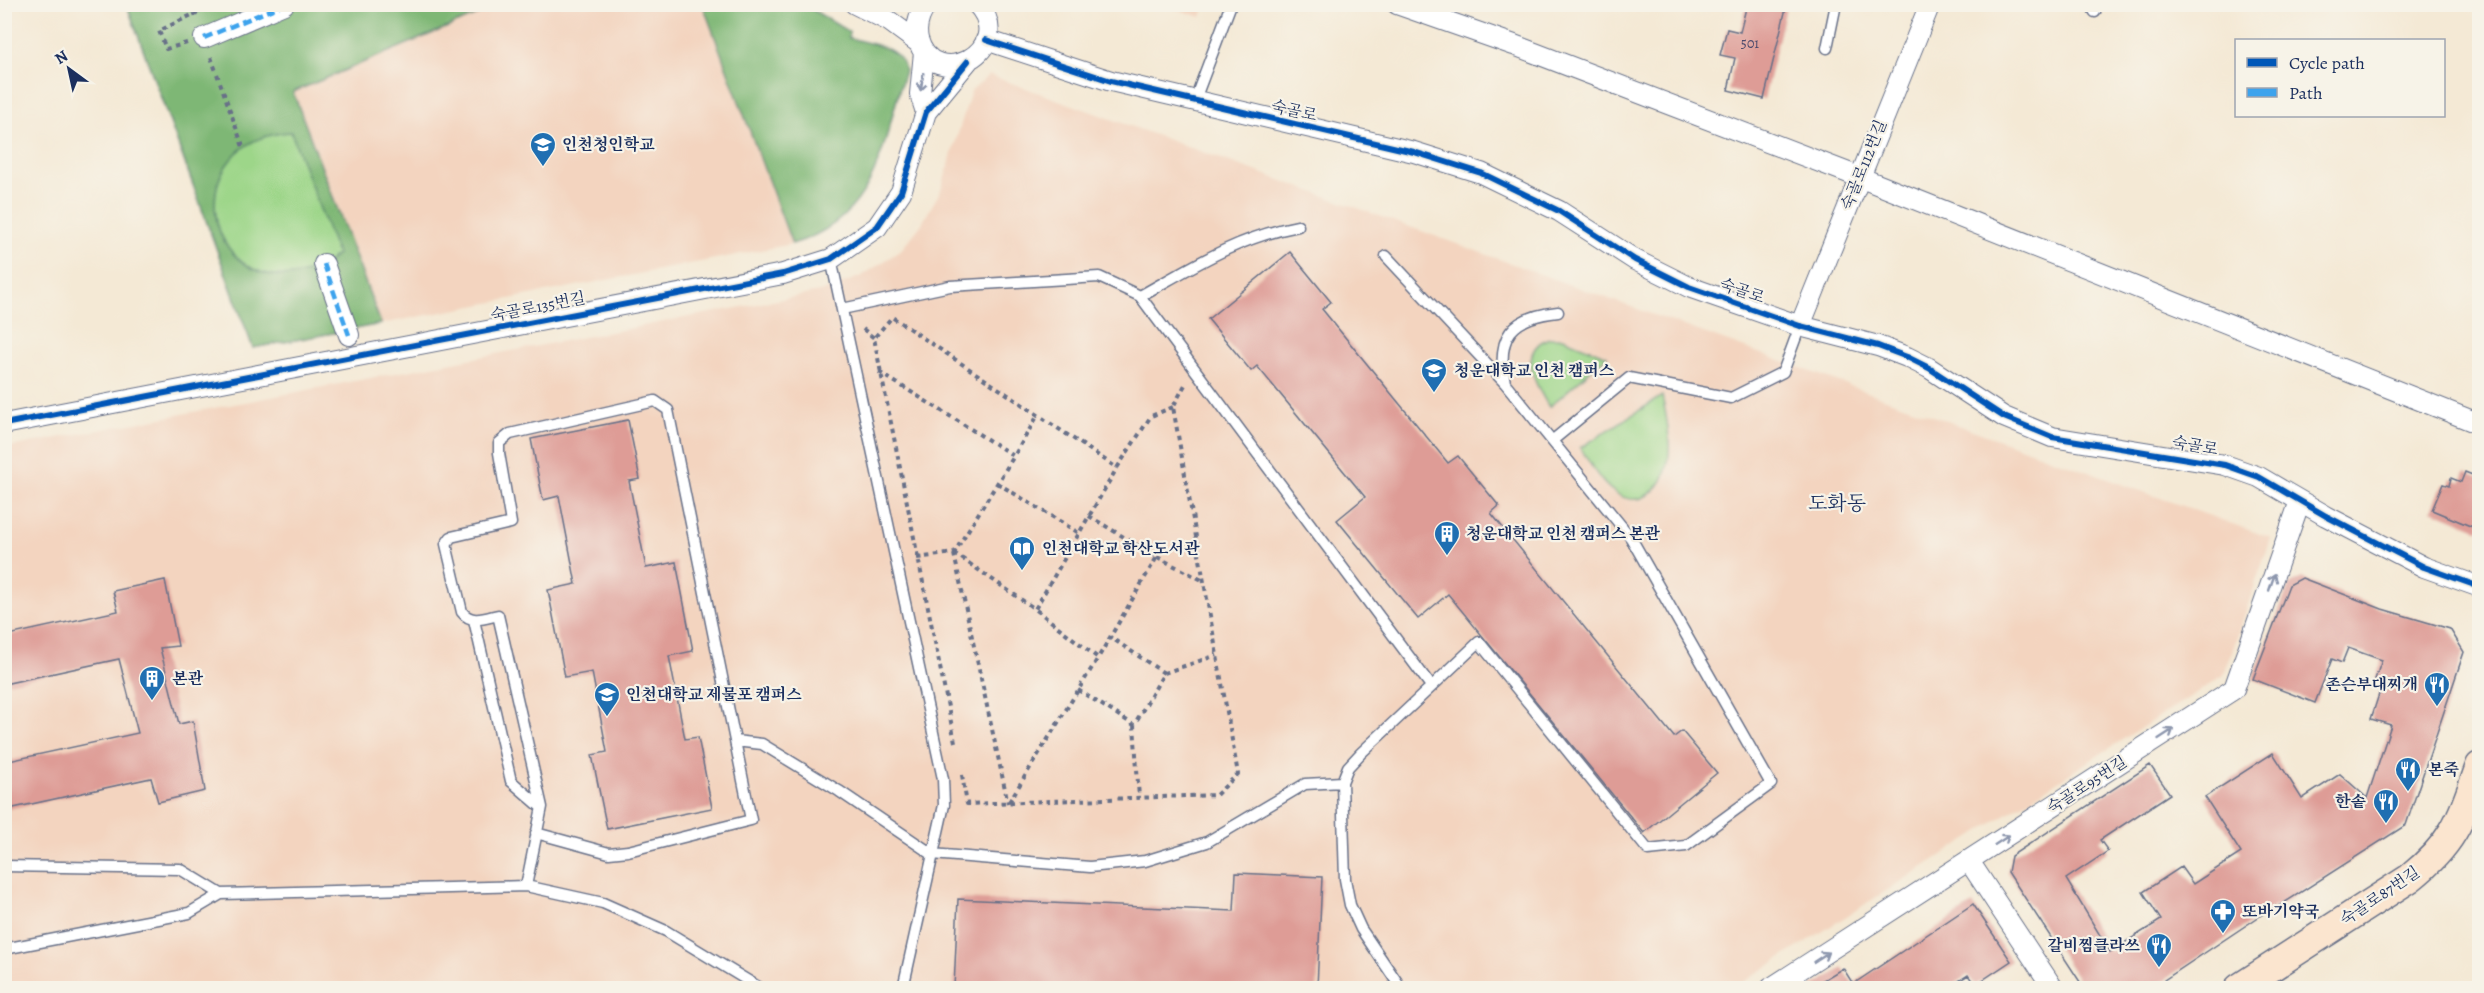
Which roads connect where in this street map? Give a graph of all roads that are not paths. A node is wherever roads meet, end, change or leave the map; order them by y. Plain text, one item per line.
1 (284, 4) edge
2 (855, 4) edge
3 (927, 4) edge
4 (977, 4) edge
5 (1231, 4) edge
6 (1398, 4) edge
7 (1836, 4) edge
8 (1930, 4) edge
9 (204, 38) road end
10 (986, 40) junction
11 (921, 47) junction
12 (1827, 48) dead end
13 (968, 61) junction
14 (1194, 102) junction
15 (926, 112) junction
16 (1859, 177) junction
17 (1298, 226) dead end
18 (1386, 256) dead end
19 (831, 258) junction
20 (324, 264) dead end
21 (1140, 296) junction
22 (842, 309) junction
23 (1558, 312) dead end
24 (1800, 326) junction
25 (349, 334) dead end
26 (1505, 383) junction
27 (4, 424) edge
28 (2480, 424) edge
29 (1553, 440) junction
30 (2300, 501) junction
31 (2480, 587) edge
32 (474, 620) junction
33 (1431, 686) junction
34 (735, 741) junction
35 (2480, 766) edge
36 (1342, 782) junction
37 (542, 807) junction
38 (536, 833) junction
39 (932, 854) junction
40 (1969, 861) junction
41 (4, 866) edge
42 (526, 886) junction
43 (221, 894) junction
44 (4, 949) edge
45 (760, 988) edge
46 (903, 988) edge
47 (1401, 988) edge
48 (1772, 988) edge
49 (2053, 988) edge
50 (2239, 988) edge

1 - 9 street
2 - 11 street
3 - 11 street
4 - 10 street
5 - 14 lane
6 - 16 street
7 - 12 lane
8 - 16 street, 숙골로112번길
10 - 13 street
10 - 14 street, 숙골로
11 - 13 street
11 -> 15 street, 숙골로135번길
13 - 15 street, 숙골로135번길
14 - 24 street, 숙골로
15 - 19 street, 숙골로135번길
16 - 24 street, 숙골로112번길
16 - 28 street
17 - 21 lane
18 - 26 lane
19 - 22 lane
19 - 27 street, 숙골로135번길
20 - 25 street
21 - 22 lane
21 - 33 lane
22 - 39 lane
23 - 26 lane
24 - 29 lane
24 - 30 street, 숙골로
26 - 29 lane
29 - 33 lane
30 - 31 street, 숙골로
40 -> 30 street, 숙골로95번길
32 - 34 lane
32 - 37 lane
32 - 37 lane
33 - 36 lane
34 - 38 lane
34 - 39 lane
35 - 50 street, 숙골로87번길
36 - 39 lane
36 - 47 lane
37 - 38 lane
38 - 42 lane
39 - 46 lane
48 -> 40 street, 숙골로95번길
40 - 49 street
41 - 43 lane
42 - 43 lane
42 - 45 lane
43 - 44 lane

